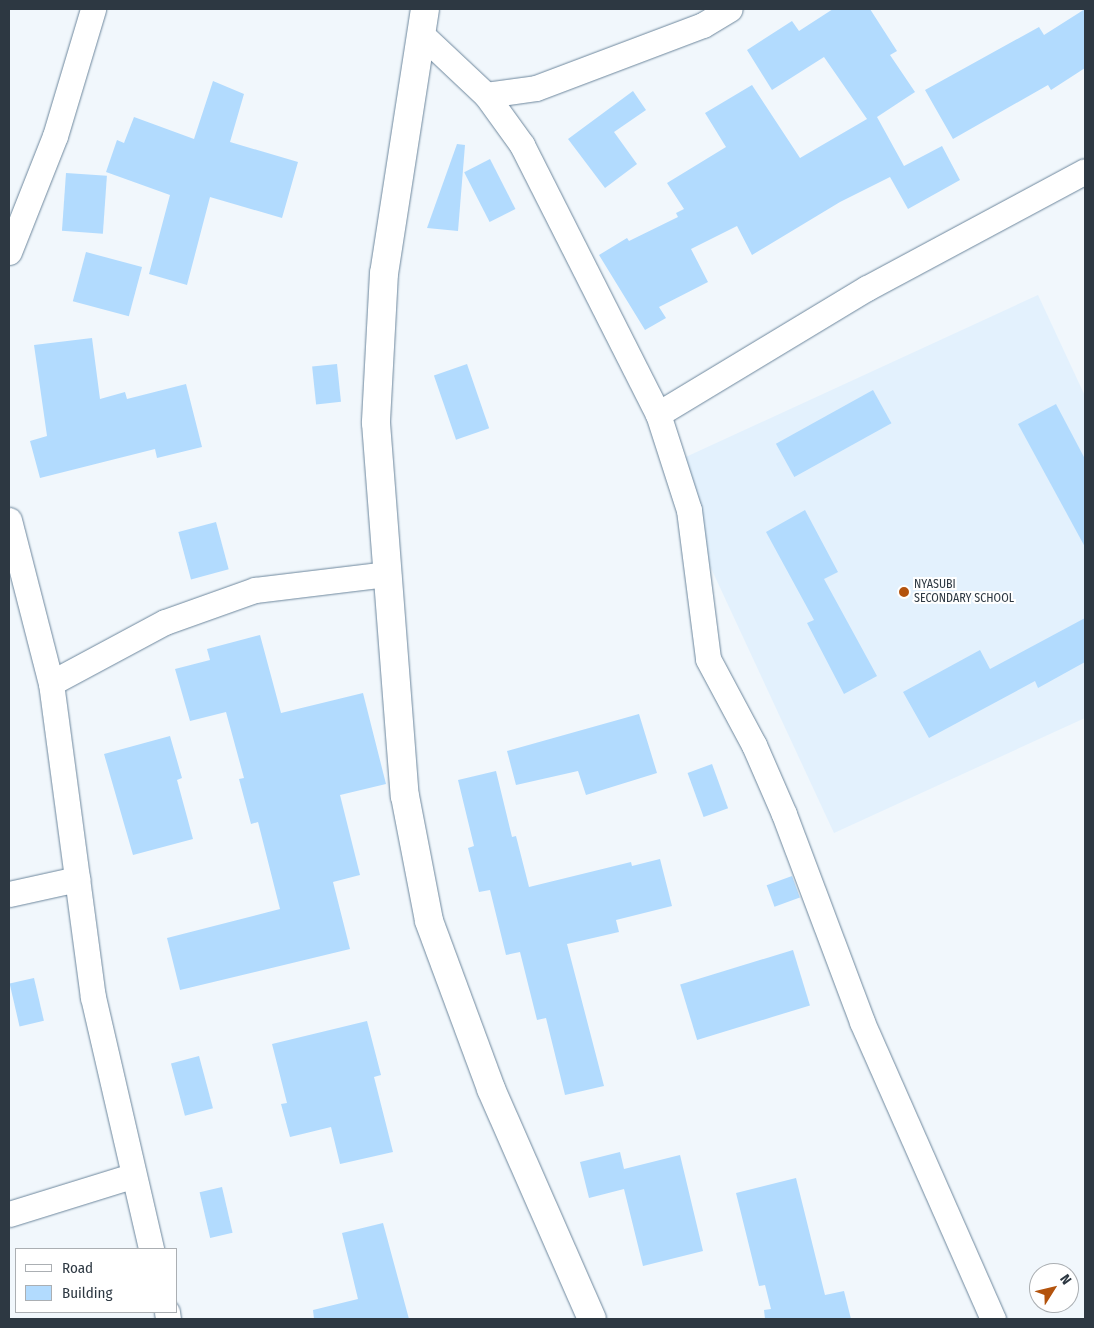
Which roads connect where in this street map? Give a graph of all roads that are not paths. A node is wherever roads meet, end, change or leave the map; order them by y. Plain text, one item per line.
1 (93, 9) edge
2 (730, 9) edge
3 (422, 21) edge
4 (486, 95) junction
5 (1085, 171) edge
6 (9, 252) edge
7 (658, 414) junction
8 (9, 520) edge
9 (388, 574) junction
10 (51, 683) junction
11 (77, 879) junction
12 (9, 894) edge
13 (132, 1176) junction
14 (9, 1214) edge
15 (151, 1248) edge
16 (592, 1319) edge
17 (993, 1319) edge

1 - 6 street
2 - 4 street
3 - 4 street
3 - 9 street
4 - 7 street
5 - 7 street
7 - 17 street
8 - 10 street
9 - 10 street
9 - 16 street
10 - 11 street
11 - 12 street
11 - 13 street
13 - 14 street
13 - 15 street

